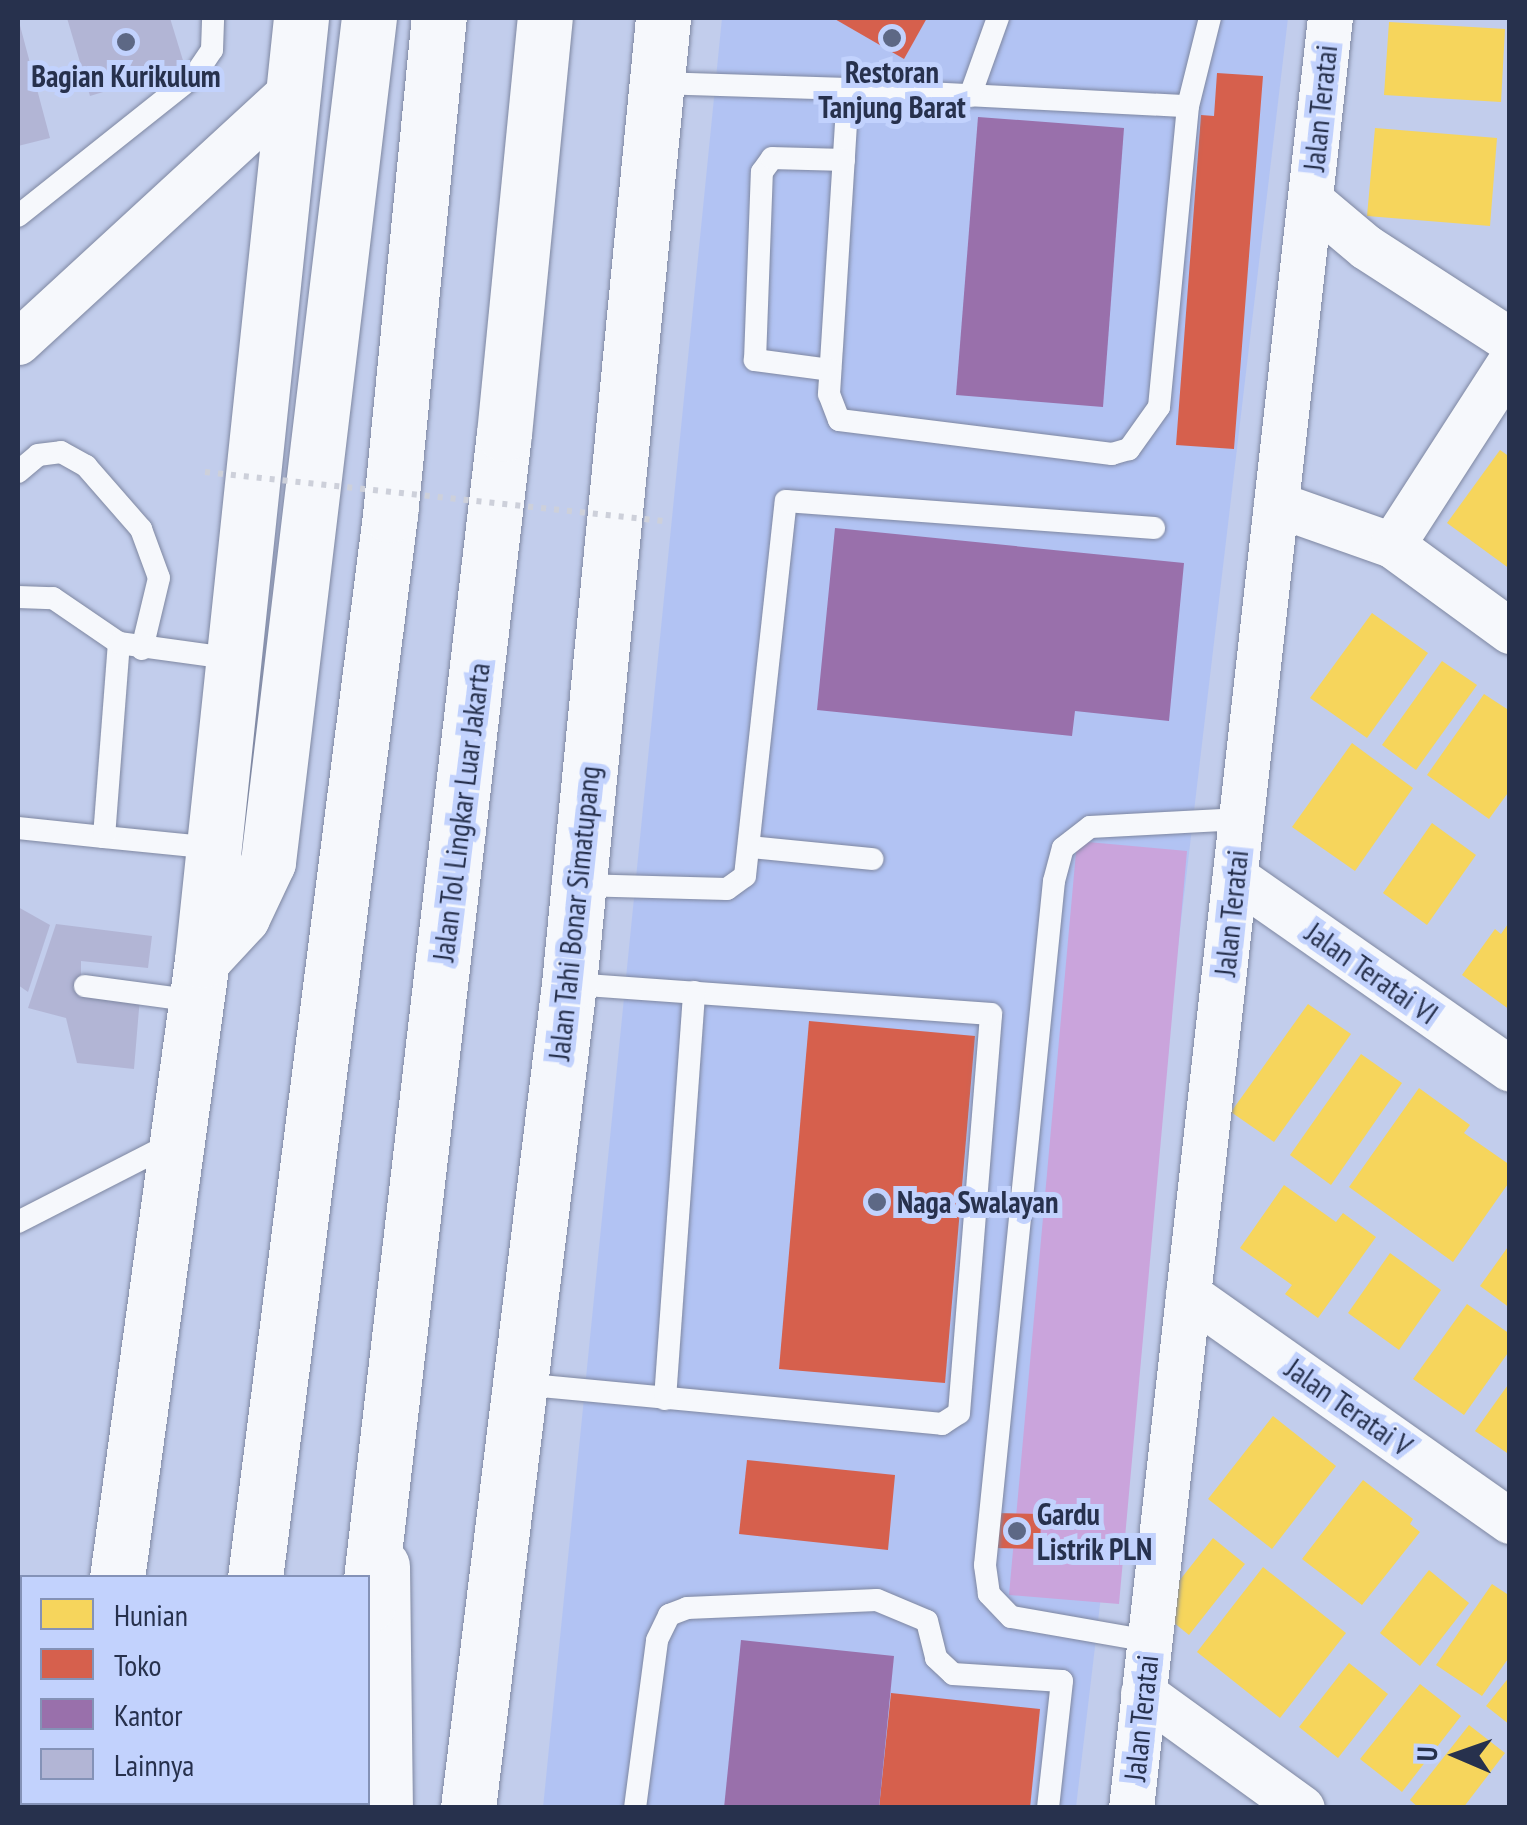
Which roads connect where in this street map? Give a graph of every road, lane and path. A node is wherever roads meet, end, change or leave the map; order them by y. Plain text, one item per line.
1 (213, 18) edge
2 (302, 18) edge
3 (368, 18) edge
4 (439, 18) edge
5 (544, 18) edge
6 (664, 18) edge
7 (998, 18) edge
8 (1210, 18) edge
9 (1330, 18) edge
10 (657, 83) junction
11 (296, 87) junction
12 (848, 89) junction
13 (970, 96) junction
14 (1188, 106) junction
15 (844, 160) junction
16 (1310, 200) junction
17 (18, 216) edge
18 (1510, 340) edge
19 (18, 342) edge
20 (1510, 362) edge
21 (830, 370) junction
22 (18, 472) edge
23 (206, 472) dead end
24 (1276, 504) junction
25 (665, 521) dead end
26 (1154, 528) dead end
27 (1392, 545) junction
28 (18, 596) edge
29 (1510, 631) edge
30 (130, 646) junction
31 (237, 659) junction
32 (1241, 818) junction
33 (18, 828) edge
34 (104, 837) junction
35 (750, 847) junction
36 (214, 848) junction
37 (872, 859) dead end
38 (1235, 878) junction
39 (578, 885) junction
40 (199, 981) junction
41 (568, 984) junction
42 (86, 986) dead end
43 (694, 992) junction
44 (1510, 1069) edge
45 (177, 1140) junction
46 (18, 1222) edge
47 (1188, 1294) junction
48 (520, 1384) junction
49 (665, 1399) junction
50 (268, 1484) junction
51 (382, 1498) junction
52 (1510, 1521) edge
53 (116, 1575) edge
54 (244, 1575) edge
55 (255, 1575) edge
56 (370, 1590) edge
57 (1149, 1641) junction
58 (1143, 1694) junction
59 (385, 1808) edge
60 (468, 1808) edge
61 (634, 1808) edge
62 (1048, 1808) edge
63 (1131, 1808) edge
64 (1302, 1808) edge

1 - 17 lane
2 - 11 highway
3 - 40 highway
4 - 50 highway
5 - 51 highway, Jalan Tol Lingkar Luar Jakarta
6 - 10 highway, Jalan Tahi Bonar Simatupang
7 - 13 lane
8 - 14 lane
9 - 16 street, Jalan Teratai
10 - 12 lane
10 - 39 highway, Jalan Tahi Bonar Simatupang
11 - 19 street
11 - 31 highway
12 - 13 lane
12 - 15 lane
13 - 14 lane
14 - 21 lane
15 - 21 lane
15 - 21 lane
16 - 18 street
16 - 24 street, Jalan Teratai
20 - 27 street
22 - 30 lane
23 - 25 path, bridge
24 - 27 street
24 - 32 street, Jalan Teratai
26 - 35 lane
27 - 29 street
28 - 30 lane
30 - 31 lane
30 - 34 lane
31 - 36 highway
32 - 38 street, Jalan Teratai
32 - 57 lane
33 - 34 lane
34 - 36 lane
35 - 37 lane
35 - 39 lane
36 - 40 highway
38 - 44 street, Jalan Teratai VI
38 - 47 street, Jalan Teratai
39 - 41 highway, Jalan Tahi Bonar Simatupang
40 - 42 lane
40 - 45 highway
41 - 43 lane
41 - 48 highway, Jalan Tahi Bonar Simatupang
43 - 49 lane
43 - 49 lane
45 - 46 lane
45 - 53 highway
47 - 52 street, Jalan Teratai V
47 - 57 street, Jalan Teratai
48 - 49 lane
48 - 60 highway, Jalan Tahi Bonar Simatupang
50 - 54 highway
50 - 55 highway
51 - 56 highway, Jalan Tol Lingkar Luar Jakarta
51 - 59 highway
57 - 58 street, Jalan Teratai
58 - 63 street, Jalan Teratai
58 - 64 street
61 - 62 lane

